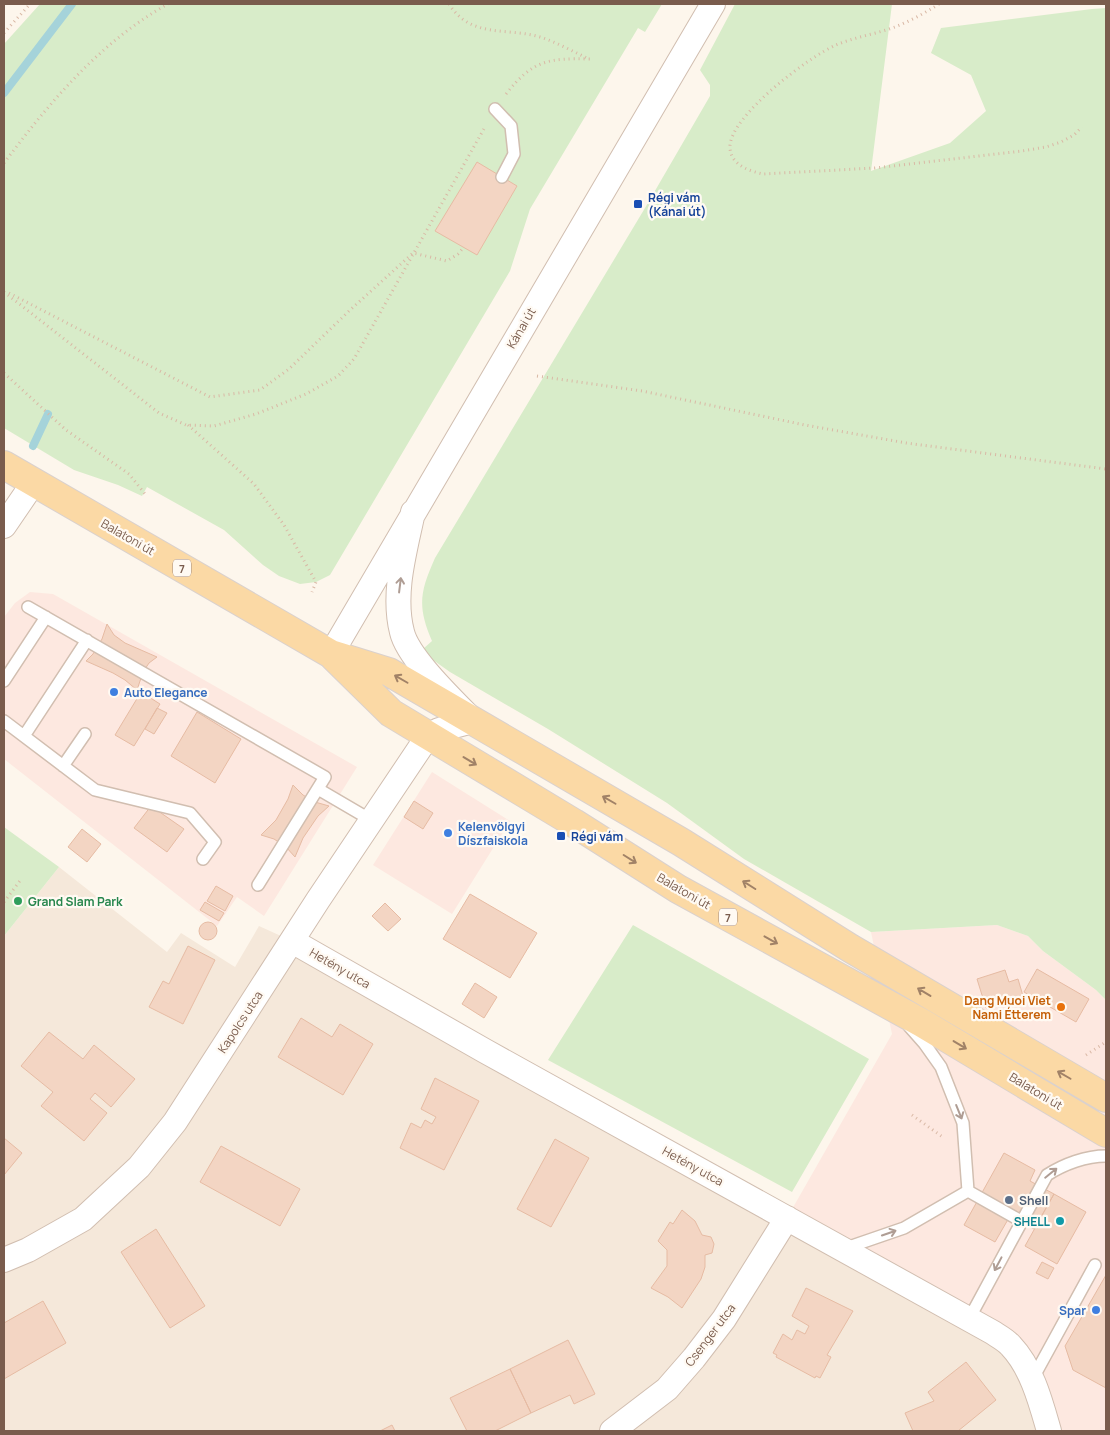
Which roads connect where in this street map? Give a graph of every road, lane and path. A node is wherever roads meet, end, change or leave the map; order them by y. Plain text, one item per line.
1 (30, 4) edge
2 (168, 4) edge
3 (449, 4) edge
4 (713, 4) edge
5 (939, 4) edge
6 (4, 33) edge
7 (495, 109) junction
8 (1082, 127) dead end
9 (4, 163) edge
10 (502, 177) dead end
11 (464, 247) dead end
12 (413, 254) junction
13 (4, 291) edge
14 (4, 373) edge
15 (537, 376) dead end
16 (188, 425) junction
17 (4, 465) edge
18 (1106, 469) edge
19 (34, 482) junction
20 (145, 494) dead end
21 (413, 512) junction
22 (4, 526) edge
23 (312, 592) dead end
24 (28, 607) dead end
25 (46, 617) junction
26 (87, 640) junction
27 (331, 654) junction
28 (4, 681) edge
29 (4, 721) edge
30 (473, 721) junction
31 (85, 734) dead end
32 (24, 736) junction
33 (428, 736) junction
34 (63, 766) junction
35 (318, 789) junction
36 (371, 820) junction
37 (203, 858) dead end
38 (22, 878) dead end
39 (258, 885) dead end
40 (4, 902) edge
41 (292, 941) junction
42 (887, 1004) junction
43 (1106, 1042) edge
44 (1086, 1055) dead end
45 (1106, 1098) edge
46 (912, 1115) dead end
47 (1106, 1133) edge
48 (965, 1145) junction
49 (1106, 1156) edge
50 (968, 1191) junction
51 (787, 1218) junction
52 (1021, 1221) junction
53 (843, 1249) junction
54 (4, 1260) edge
55 (1095, 1265) dead end
56 (969, 1318) junction
57 (1032, 1380) junction
58 (612, 1431) edge
59 (1049, 1431) edge

1 - 6 path
2 - 9 path
3 - 7 path
4 - 21 street, Kánai út
5 - 8 path
7 - 10 lane
7 - 12 path
11 - 12 path
12 - 13 path
12 - 16 path
13 - 16 path
14 - 20 path
15 - 18 path
16 - 23 path
17 - 19 main road, Balatoni út / 7
19 - 22 street
19 - 27 main road, Balatoni út / 7
21 - 27 street, Kánai út
30 -> 21 street
24 - 25 lane
25 - 26 lane
25 - 28 lane
26 - 32 lane
26 - 35 lane
30 -> 27 main road, Balatoni út / 7
27 - 33 main road, Balatoni út / 7
29 - 32 lane
30 - 33 street
45 -> 30 main road, Balatoni út / 7
31 - 34 lane
32 - 34 lane
33 - 36 street, Kapolcs utca
33 -> 42 main road, Balatoni út / 7
34 - 37 lane
35 - 36 lane
35 - 39 lane
36 - 41 street, Kapolcs utca
38 - 40 path
41 - 51 street, Hetény utca
41 - 54 street, Kapolcs utca
42 -> 47 main road, Balatoni út / 7
42 -> 48 lane
43 - 44 path
46 - 48 path
48 - 50 lane
52 -> 49 lane
50 - 52 lane
53 -> 50 lane
51 - 53 street, Hetény utca
51 - 58 street, Csenger utca
52 -> 56 lane
53 - 56 street, Hetény utca
55 - 57 lane
56 - 57 street, Hetény utca
57 - 59 street, Hetény utca

